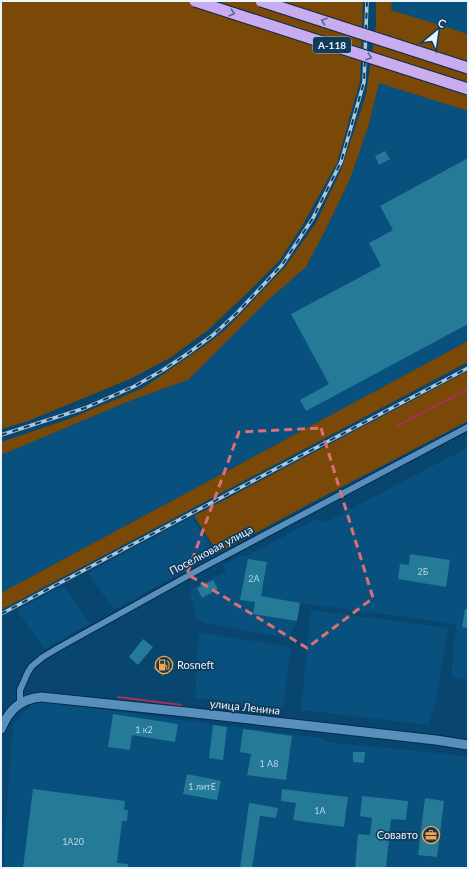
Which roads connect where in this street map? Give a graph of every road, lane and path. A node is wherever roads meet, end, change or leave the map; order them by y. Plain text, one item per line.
1 (195, 1) edge
2 (261, 1) edge
3 (468, 68) edge
4 (468, 89) edge
5 (468, 427) edge
6 (20, 703) junction
7 (1, 729) edge
8 (468, 745) edge

1 -> 4 highway, А-118, bridge
3 -> 2 highway, А-118, bridge
5 - 6 street, Поселковая улица
6 - 7 street
6 - 8 street, улица Ленина

